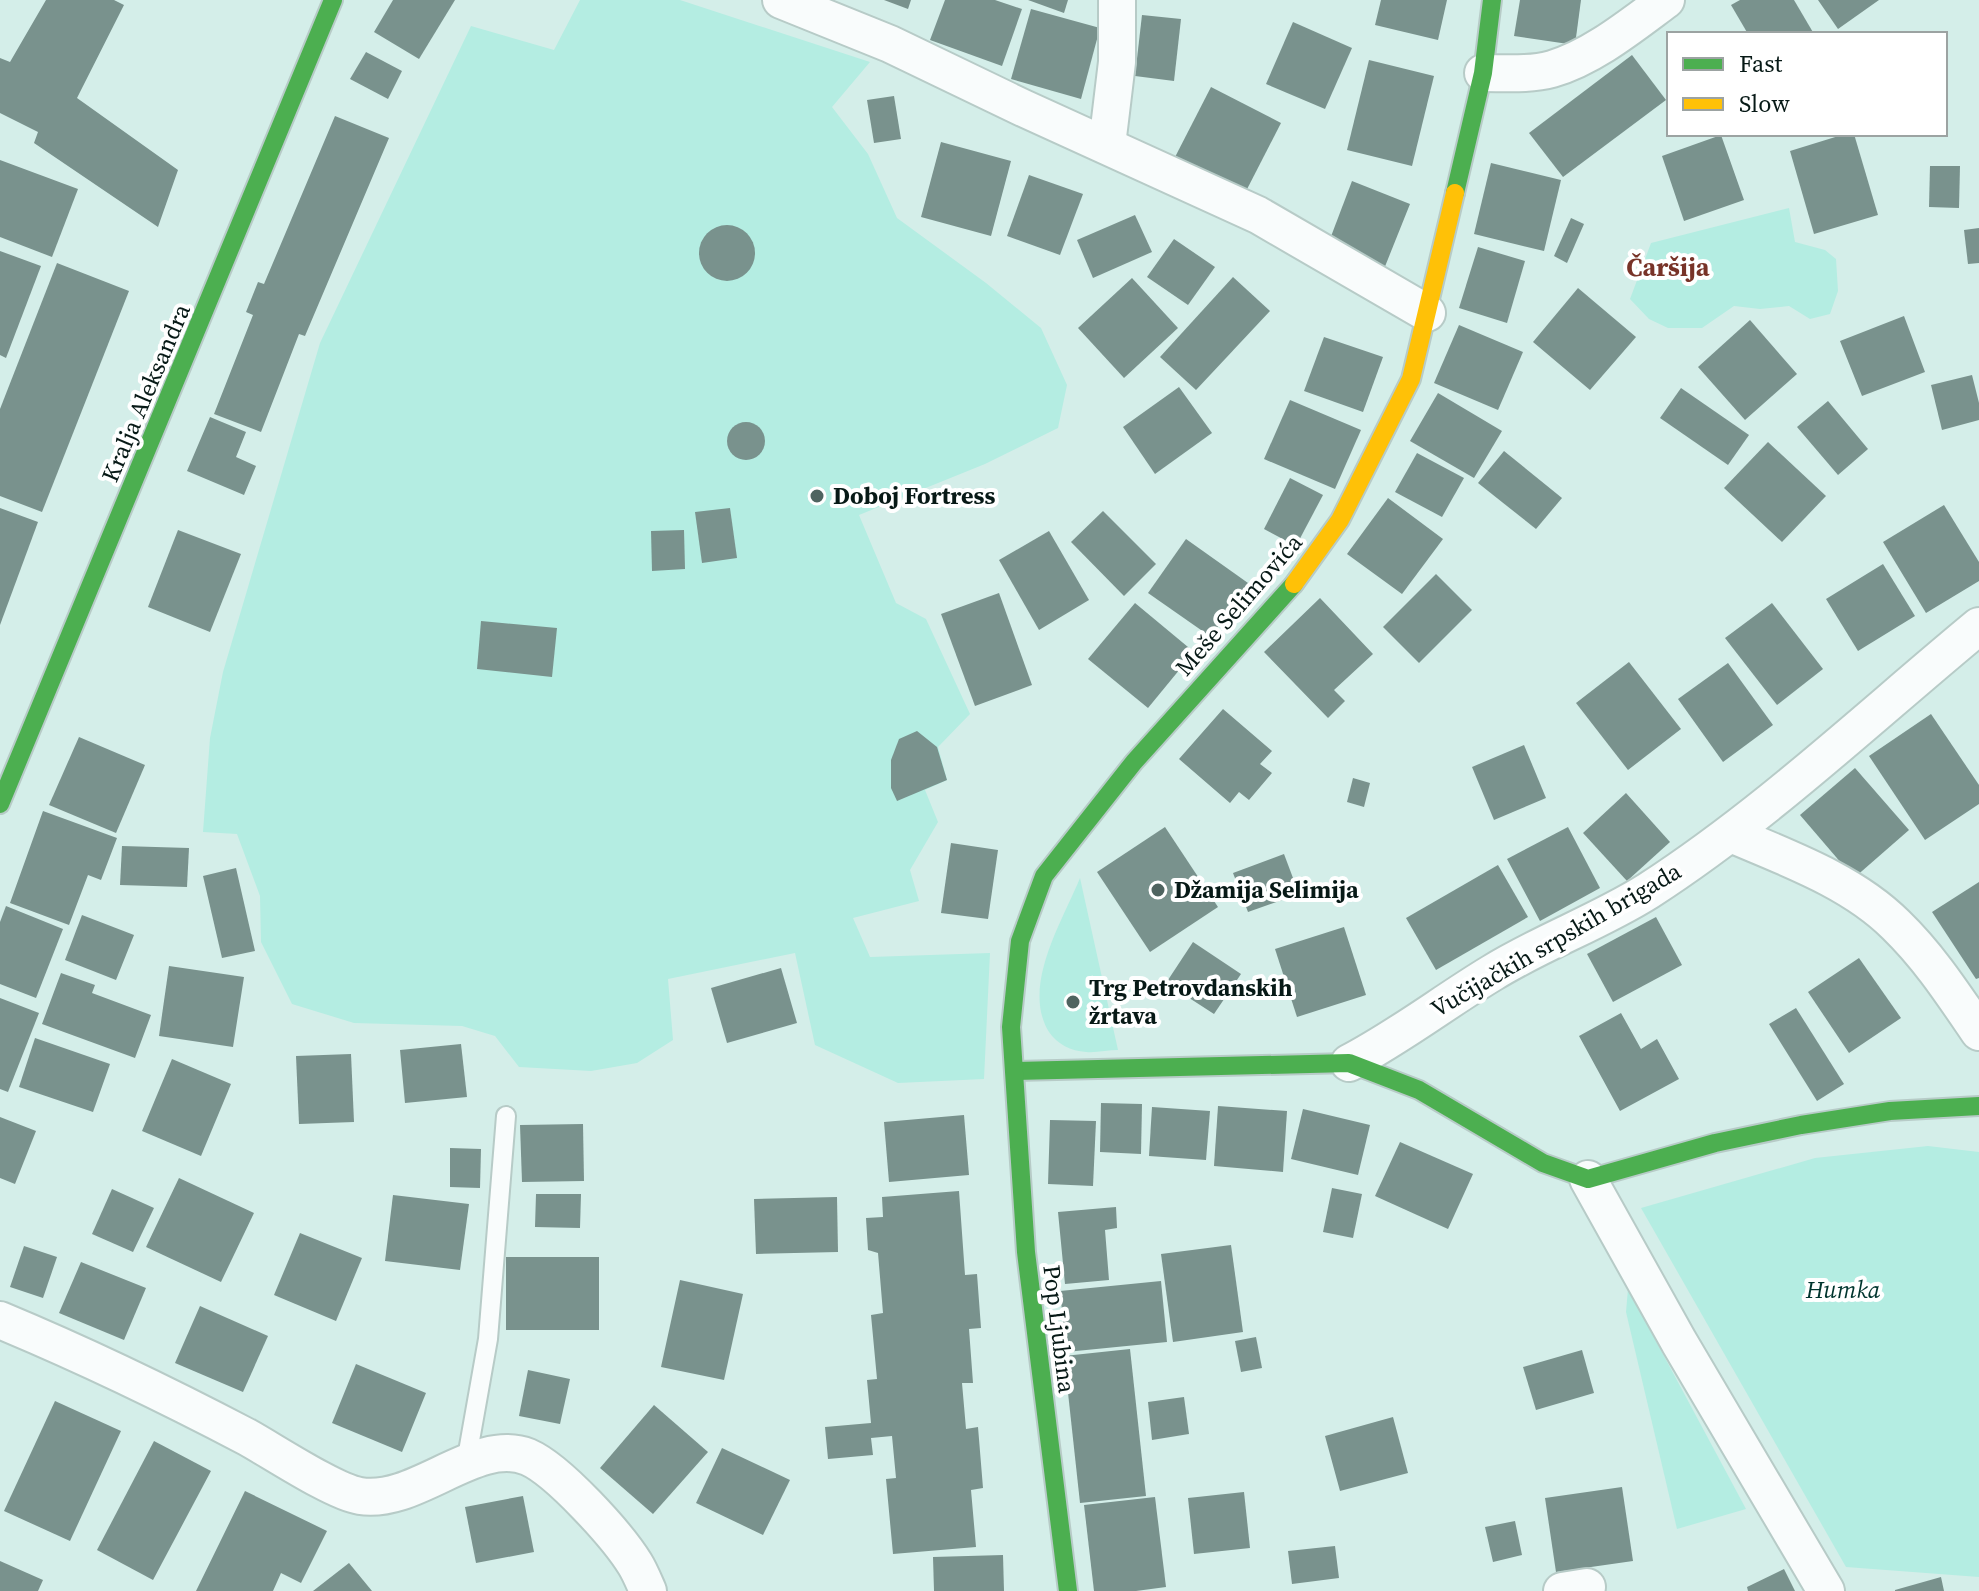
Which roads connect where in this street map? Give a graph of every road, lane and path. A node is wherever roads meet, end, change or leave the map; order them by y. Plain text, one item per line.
1 (333, 0) edge
2 (781, 0) edge
3 (1117, 0) edge
4 (1492, 0) edge
5 (1666, 0) edge
6 (824, 8) edge
7 (1483, 73) junction
8 (1107, 145) junction
9 (1427, 313) junction
10 (1979, 626) edge
11 (12, 739) edge
12 (0, 804) edge
13 (1731, 834) junction
14 (1979, 1032) edge
15 (1349, 1063) junction
16 (1015, 1071) junction
17 (1979, 1106) edge
18 (506, 1116) dead end
19 (1588, 1179) junction
20 (0, 1320) edge
21 (466, 1463) junction
22 (648, 1591) edge
23 (1068, 1591) edge
24 (1826, 1591) edge

1 - 11 street, Kralja Aleksandra
2 - 6 street
3 - 8 street
4 - 7 street, Meše Selimovića
5 - 7 street
6 - 8 street
7 - 9 street, Meše Selimovića
8 - 9 street
9 - 16 street, Meše Selimovića
10 - 13 street, Vučijačkih srpskih brigada
11 - 12 street, Kralja Aleksandra
13 - 14 street
13 - 15 street, Vučijačkih srpskih brigada
15 - 16 street
15 - 19 street
16 - 23 street, Pop Ljubina
17 - 19 street
18 - 21 lane
19 - 24 street
20 - 21 street
21 - 22 street

